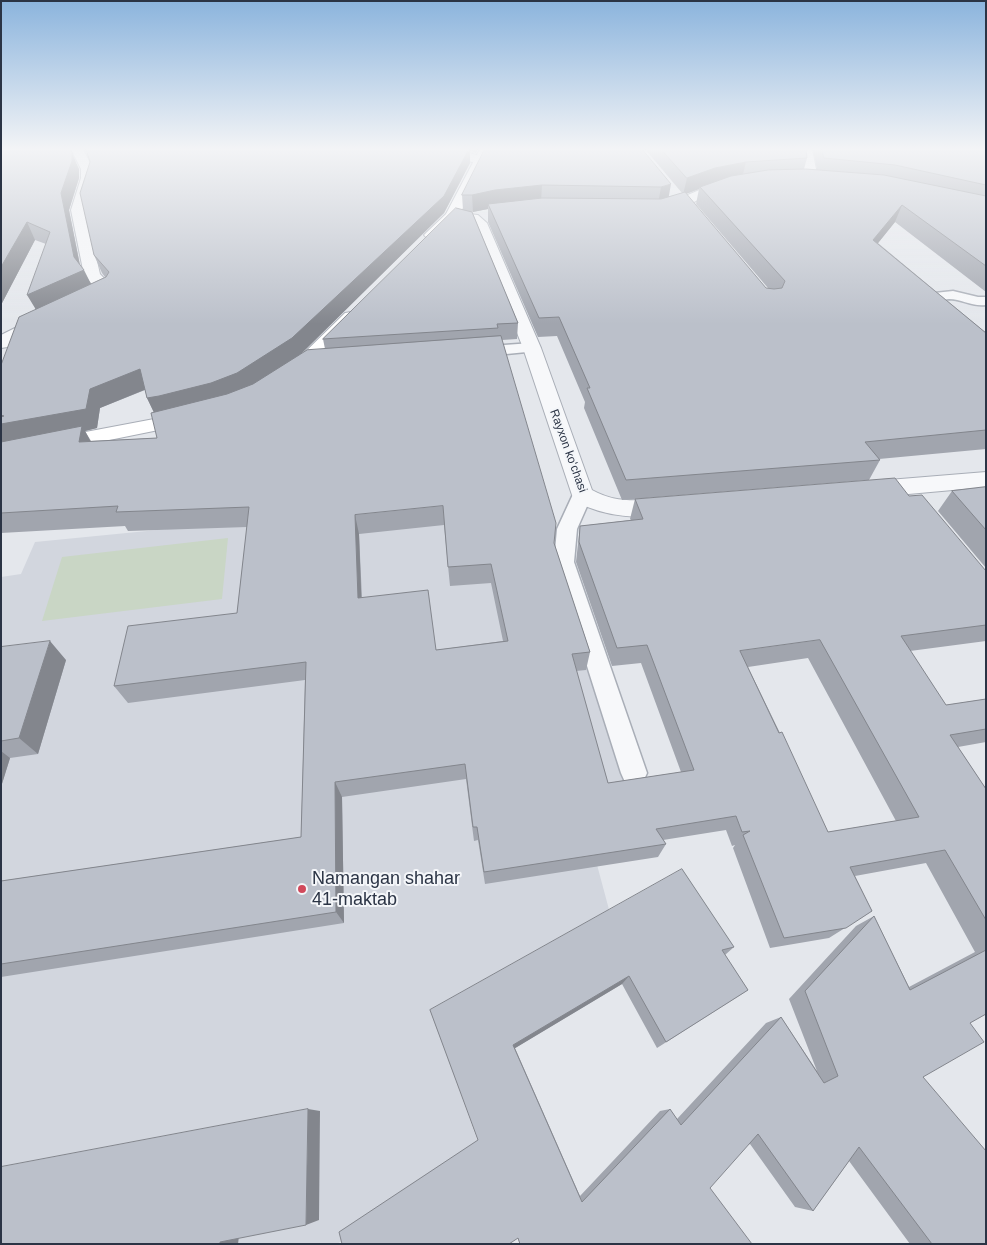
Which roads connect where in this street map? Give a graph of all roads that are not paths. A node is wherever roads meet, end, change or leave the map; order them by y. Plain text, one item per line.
1 (79, 207) edge
2 (474, 207) edge
3 (680, 207) edge
4 (640, 210) edge
5 (472, 216) junction
6 (418, 248) edge
7 (924, 298) edge
8 (986, 301) edge
9 (365, 302) edge
10 (73, 305) edge
11 (56, 313) edge
12 (1, 343) edge
13 (532, 348) junction
14 (463, 353) edge
15 (325, 362) edge
16 (305, 363) junction
17 (274, 383) edge
18 (207, 414) edge
19 (1, 455) edge
20 (986, 479) edge
21 (903, 487) junction
22 (847, 492) edge
23 (582, 496) junction
24 (686, 504) edge
25 (921, 509) edge
26 (634, 773) dead end

1 - 10 street
2 - 5 street
3 - 4 street
5 - 6 street
5 - 13 street, Rayxon koʻchasi
7 - 8 lane
9 - 16 street
11 - 12 street
13 - 14 lane
13 - 23 street, Rayxon koʻchasi
15 - 16 lane
16 - 17 street
18 - 19 street
20 - 21 street
21 - 22 street
21 - 25 street
23 - 24 street, Rayxon koʻchasi
23 - 26 lane

